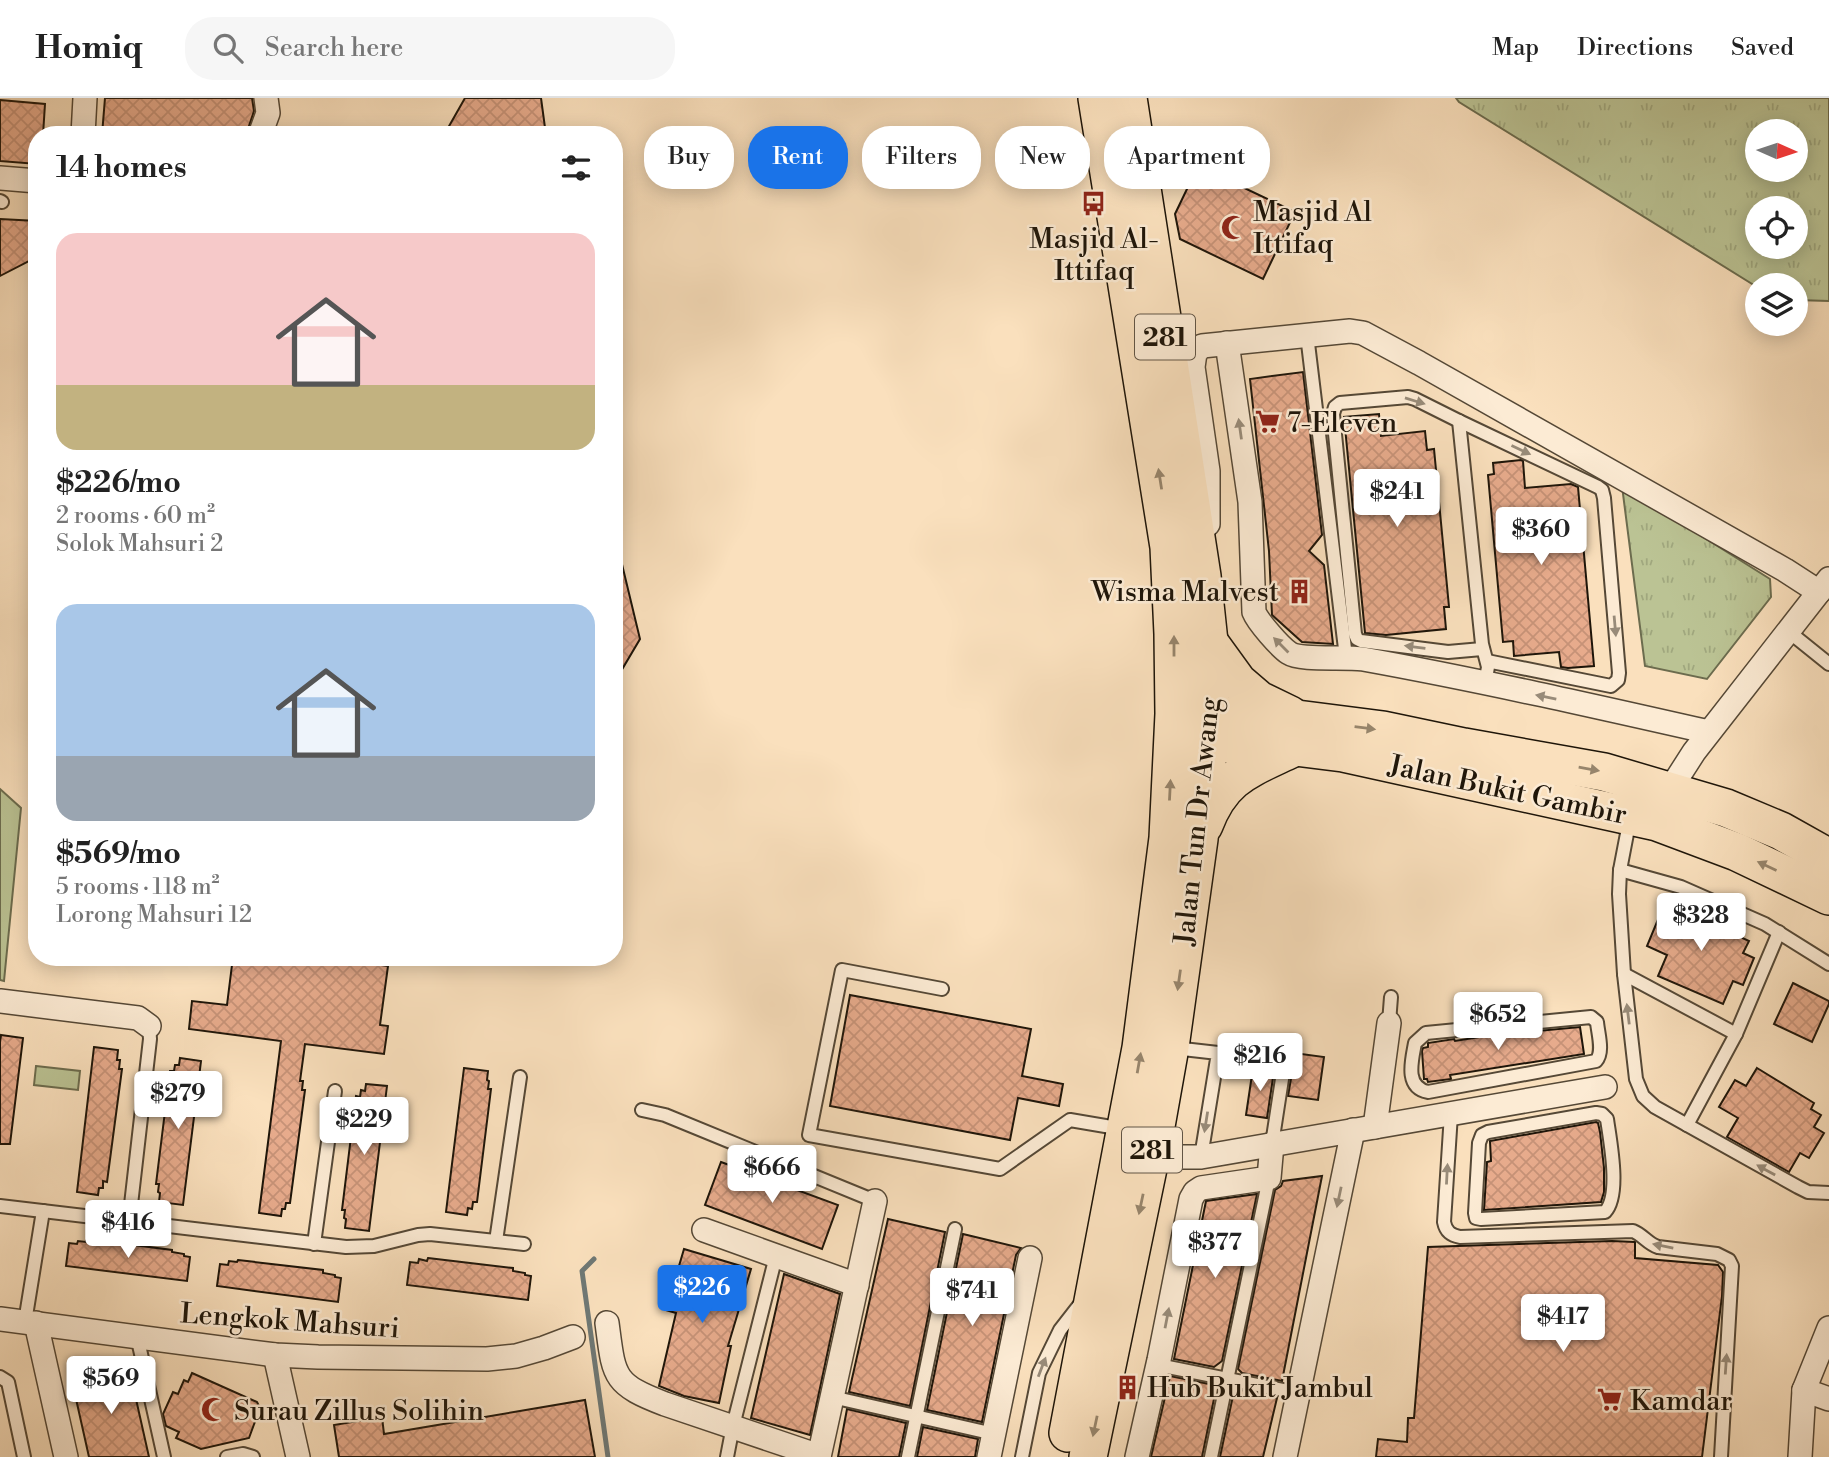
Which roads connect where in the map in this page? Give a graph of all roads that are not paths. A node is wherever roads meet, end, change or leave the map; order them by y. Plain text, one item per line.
1 (85, 98) edge
2 (267, 98) edge
3 (1097, 98) edge
4 (1128, 98) edge
5 (83, 126) edge
6 (263, 126) edge
7 (0, 177) edge
8 (28, 180) edge
9 (1307, 335) junction
10 (1227, 343) junction
11 (1459, 421) junction
12 (1202, 576) junction
13 (1824, 586) edge
14 (1788, 631) junction
15 (1209, 642) junction
16 (1346, 657) junction
17 (1829, 664) edge
18 (1485, 665) junction
19 (1173, 728) junction
20 (1209, 729) junction
21 (1709, 732) junction
22 (1296, 733) junction
23 (1662, 807) junction
24 (1199, 839) junction
25 (1829, 858) edge
26 (1620, 870) junction
27 (1829, 895) edge
28 (1779, 932) junction
29 (1829, 964) edge
30 (1624, 974) junction
31 (942, 989) dead end
32 (1391, 997) dead end
33 (0, 1001) edge
34 (1389, 1023) joint
35 (149, 1026) joint
36 (1736, 1034) junction
37 (1170, 1047) junction
38 (1217, 1054) junction
39 (520, 1077) dead end
40 (1498, 1079) junction
41 (1599, 1088) joint
42 (335, 1091) dead end
43 (1495, 1106) junction
44 (642, 1111) dead end
45 (1597, 1113) junction
46 (1451, 1114) junction
47 (1687, 1125) junction
48 (1364, 1129) junction
49 (1492, 1131) junction
50 (1139, 1142) junction
51 (1272, 1144) junction
52 (1201, 1157) junction
53 (1269, 1178) junction
54 (1829, 1193) edge
55 (875, 1201) joint
56 (0, 1206) edge
57 (43, 1211) junction
58 (129, 1222) junction
59 (956, 1229) dead end
60 (704, 1230) dead end
61 (496, 1241) junction
62 (314, 1244) junction
63 (524, 1244) dead end
64 (776, 1256) junction
65 (1030, 1258) dead end
66 (1098, 1274) junction
67 (857, 1285) junction
68 (0, 1319) edge
69 (30, 1323) junction
70 (607, 1323) dead end
71 (1829, 1328) edge
72 (136, 1336) junction
73 (573, 1337) dead end
74 (275, 1355) junction
75 (1158, 1365) junction
76 (0, 1377) edge
77 (1227, 1379) junction
78 (1804, 1390) junction
79 (1298, 1393) junction
80 (832, 1397) junction
81 (1829, 1399) edge
82 (916, 1416) junction
83 (733, 1426) junction
84 (994, 1434) junction
85 (819, 1456) edge
86 (24, 1457) edge
87 (66, 1457) edge
88 (164, 1457) edge
89 (227, 1457) edge
90 (253, 1457) edge
91 (298, 1457) edge
92 (727, 1457) edge
93 (908, 1457) edge
94 (989, 1457) edge
95 (1022, 1457) edge
96 (1063, 1457) edge
97 (1088, 1457) edge
98 (1137, 1457) edge
99 (1211, 1457) edge
100 (1285, 1457) edge
101 (1721, 1457) edge
102 (1800, 1457) edge

1 - 5 street
2 - 6 street
19 -> 3 main road, Jalan Tun Dr Awang / 281
4 - 12 main road, Jalan Tun Dr Awang / 281
7 - 8 street
9 - 10 street
9 - 13 street
9 - 16 lane
10 - 12 street
16 -> 10 street
11 - 18 lane
11 -> 18 lane
18 -> 11 lane
12 - 15 main road, Jalan Tun Dr Awang / 281
13 - 14 street
14 - 17 lane
14 - 21 street
15 - 20 main road, Jalan Tun Dr Awang / 281
15 - 22 main road
16 - 18 street
21 -> 18 street
19 - 20 main road, Jalan Bukit Gambir
50 -> 19 main road, Jalan Tun Dr Awang / 281
20 - 22 main road, Jalan Bukit Gambir
20 - 24 main road, Jalan Tun Dr Awang / 281
21 - 23 street
22 - 23 main road, Jalan Bukit Gambir
22 - 24 main road
23 - 25 main road, Jalan Bukit Gambir
23 - 26 lane
27 -> 23 main road, Jalan Bukit Gambir
24 -> 37 main road, Jalan Tun Dr Awang / 281
26 - 28 lane
26 - 30 lane
28 - 29 lane
28 - 36 lane
30 - 36 lane
47 -> 30 lane
31 - 50 lane
32 - 34 lane
33 - 35 street
34 - 48 street
35 - 58 lane
36 - 47 lane
37 - 38 lane
37 - 50 main road, Jalan Tun Dr Awang / 281
38 - 51 lane
38 -> 52 lane
39 - 61 lane
40 - 40 lane
40 - 43 lane
41 - 43 street
41 - 45 lane
42 - 62 lane
43 - 46 street
43 - 49 lane
44 - 55 lane
45 - 49 lane
45 - 49 lane
46 - 48 street
101 -> 46 lane
54 -> 47 lane
48 - 51 street
48 -> 79 street
50 - 52 street
50 - 66 main road, Jalan Tun Dr Awang / 281
50 -> 97 main road, Jalan Tun Dr Awang / 281
51 - 52 street
51 - 53 street
75 -> 53 street
53 - 77 lane
55 - 67 street
56 - 57 lane
57 - 58 lane
57 - 69 lane
58 - 62 lane
59 - 82 lane
60 - 64 street
61 - 62 lane
61 - 63 lane
64 - 67 street
64 - 83 lane
65 - 84 street
95 -> 66 lane
66 - 96 main road, Jalan Tun Dr Awang / 281
67 - 80 street
68 - 69 street, Lengkok Mahsuri
69 - 72 street, Lengkok Mahsuri
69 - 87 street
70 - 83 street
71 - 78 street
72 - 74 street, Lengkok Mahsuri
72 - 88 lane
73 - 74 street, Lengkok Mahsuri
74 - 91 street
75 - 77 lane
75 - 98 street
76 - 86 lane
77 - 79 lane
77 - 99 lane
78 - 81 street
78 - 102 street
79 - 100 street
80 - 82 lane
80 - 85 street
82 - 84 lane
82 - 93 lane
83 - 85 street
83 - 92 lane
84 - 94 street
89 - 90 lane

